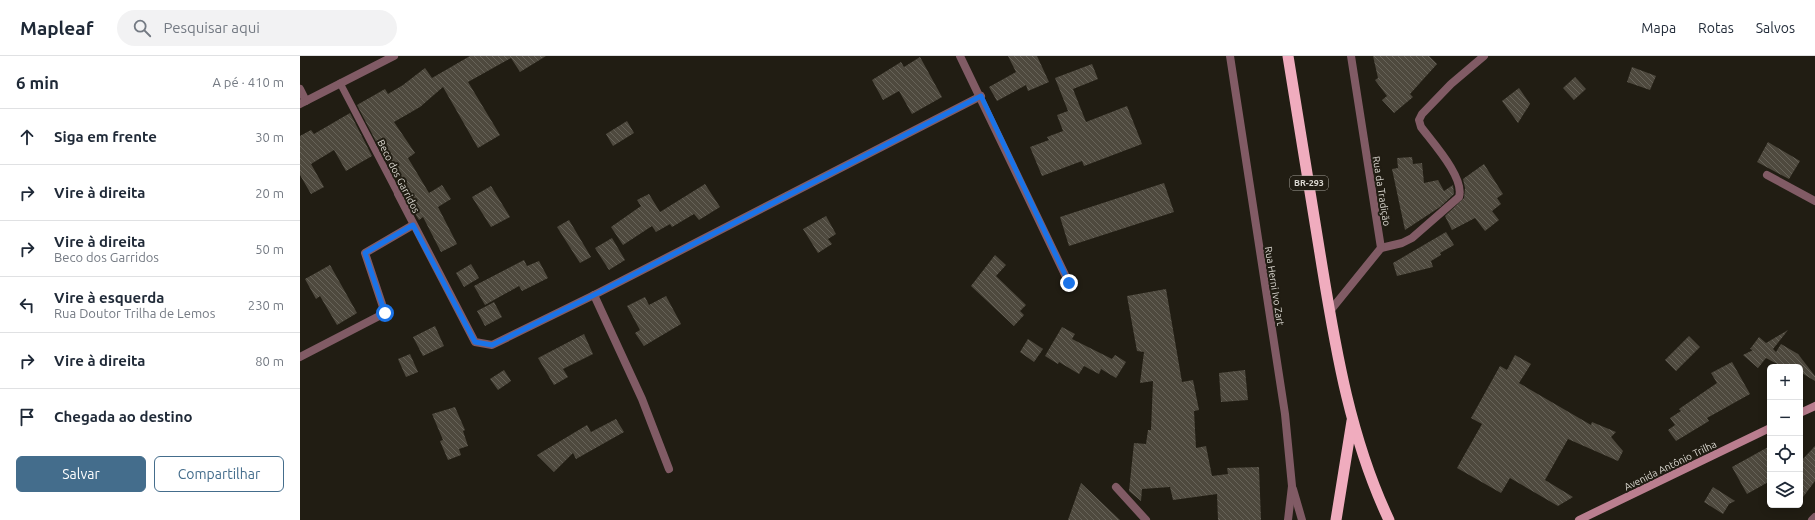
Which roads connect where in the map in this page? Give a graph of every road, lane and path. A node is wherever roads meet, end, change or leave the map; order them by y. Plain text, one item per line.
1 (394, 56) edge
2 (960, 56) edge
3 (1230, 56) edge
4 (1288, 56) edge
5 (1351, 56) edge
6 (1484, 56) edge
7 (340, 83) junction
8 (300, 89) edge
9 (981, 96) junction
10 (303, 103) edge
11 (1767, 175) dead end
12 (398, 194) joint
13 (1815, 201) edge
14 (413, 225) junction
15 (1381, 248) junction
16 (1069, 283) dead end
17 (594, 295) junction
18 (1330, 311) junction
19 (300, 357) edge
20 (1815, 406) edge
21 (1803, 412) edge
22 (1352, 421) junction
23 (1767, 429) edge
24 (669, 469) dead end
25 (1292, 486) junction
26 (1116, 487) dead end
27 (1815, 517) edge
28 (1146, 520) edge
29 (1288, 520) edge
30 (1302, 520) edge
31 (1336, 520) edge
32 (1389, 520) edge
33 (1579, 520) edge
34 (1812, 520) edge

1 - 7 street
2 - 9 street
3 - 25 street, Rua Herni Ivo Zart
4 - 18 highway, BR-293
5 - 15 street, Rua da Tradição
6 - 15 street
7 - 10 street
7 - 12 lane, Beco dos Garridos
8 - 10 street
9 - 16 street
9 - 17 street
11 - 13 street
12 - 14 street, Beco dos Garridos
14 - 17 street, Beco dos Garridos
14 - 19 street
15 - 18 street
17 - 24 street
18 - 22 highway, BR-293
20 - 21 main road
22 - 31 highway, BR-293
22 - 32 highway, BR-293
23 - 33 main road, Avenida Antônio Trilha
25 - 29 street, Rua Herni Ivo Zart
25 - 30 street
26 - 28 street
27 - 34 street

